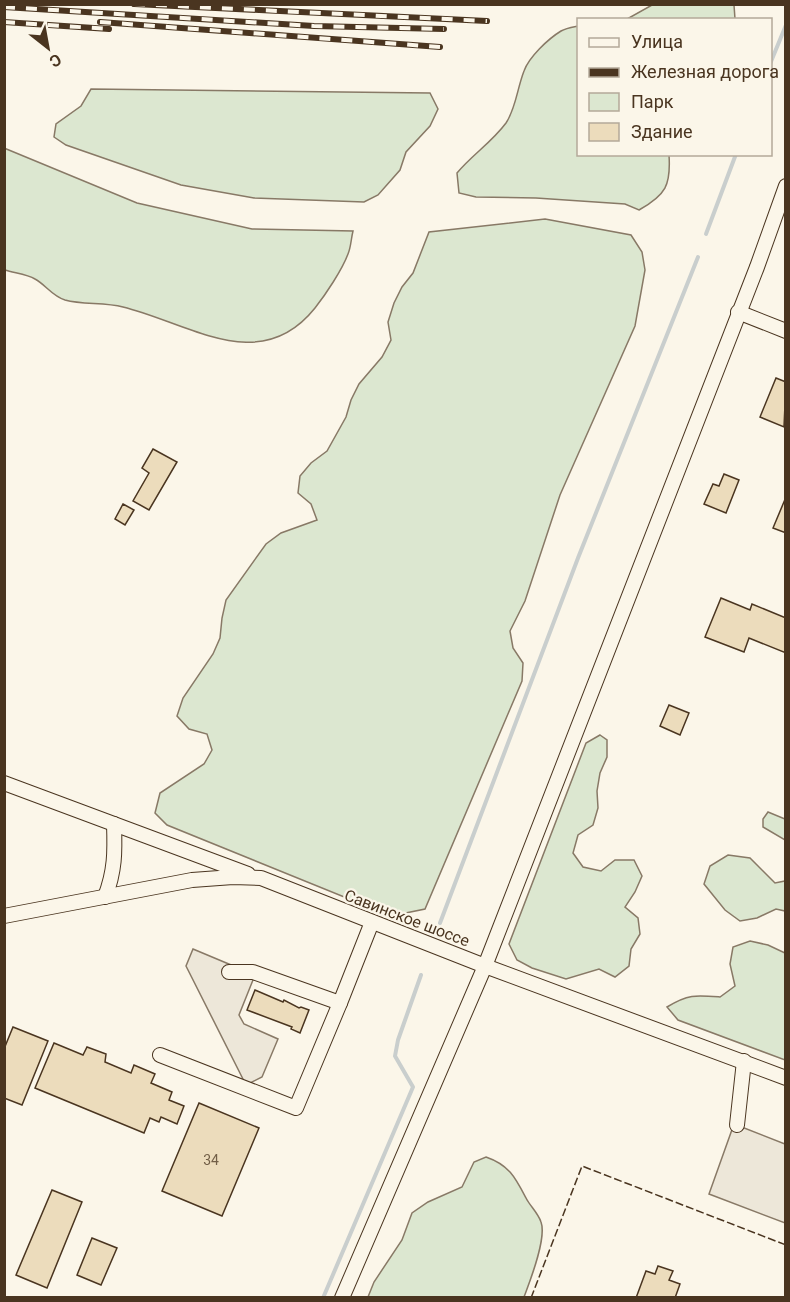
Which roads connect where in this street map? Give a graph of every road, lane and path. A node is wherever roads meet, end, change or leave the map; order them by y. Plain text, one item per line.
1 (786, 186) edge
2 (738, 312) junction
3 (786, 331) edge
4 (4, 783) edge
5 (114, 824) junction
6 (261, 878) junction
7 (105, 897) junction
8 (4, 916) edge
9 (372, 922) junction
10 (485, 966) junction
11 (229, 972) dead end
12 (340, 1003) junction
13 (160, 1055) dead end
14 (744, 1061) junction
15 (786, 1078) edge
16 (737, 1125) dead end
17 (342, 1298) edge

1 - 2 street
2 - 3 street
2 - 10 street
4 - 5 street
5 - 6 street
5 - 7 street
6 - 7 street, Савинское шоссе
6 - 9 street, Савинское шоссе
7 - 8 street, Савинское шоссе
9 - 10 street, Савинское шоссе
9 - 12 street
10 - 14 street, Савинское шоссе
10 - 17 street
11 - 12 street
12 - 13 street
14 - 15 street, Савинское шоссе
14 - 16 street

